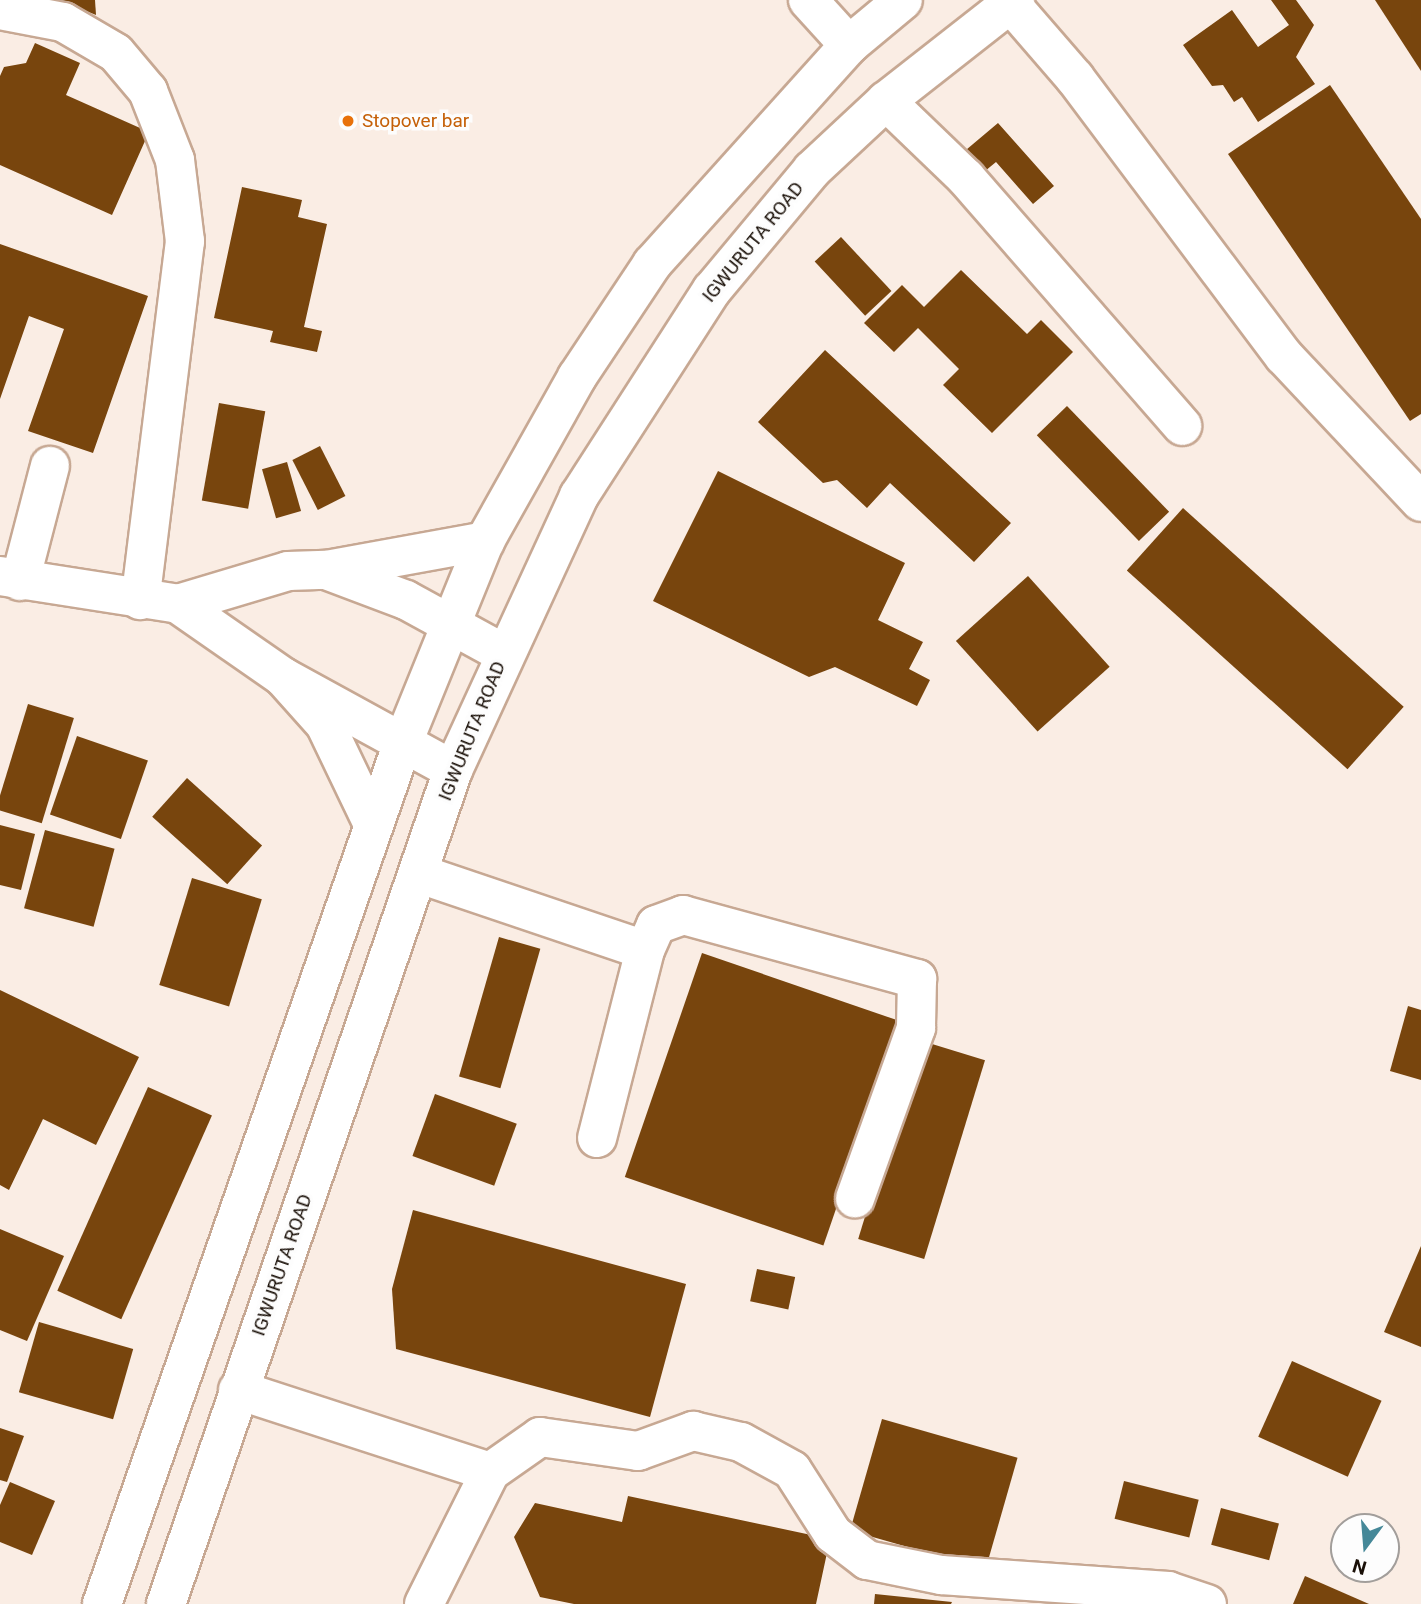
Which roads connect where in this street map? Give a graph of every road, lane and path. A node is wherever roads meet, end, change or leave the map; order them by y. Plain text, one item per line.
1 (808, 0) edge
2 (903, 0) edge
3 (1012, 2) edge
4 (0, 10) edge
5 (849, 45) junction
6 (886, 101) junction
7 (1182, 426) dead end
8 (50, 466) dead end
9 (1421, 502) edge
10 (485, 541) junction
11 (326, 570) junction
12 (10, 578) edge
13 (140, 600) junction
14 (177, 604) junction
15 (450, 622) junction
16 (503, 653) junction
17 (283, 677) junction
18 (402, 745) junction
19 (453, 770) junction
20 (373, 824) junction
21 (420, 874) junction
22 (645, 950) junction
23 (597, 1138) dead end
24 (855, 1198) dead end
25 (238, 1390) junction
26 (490, 1472) junction
27 (102, 1604) edge
28 (166, 1604) edge
29 (424, 1604) edge
30 (1207, 1604) edge

1 - 5 main road
2 - 5 main road
3 - 6 main road, IGWURUTA ROAD
3 - 9 main road
4 - 13 main road
5 - 10 main road
6 - 7 main road
6 - 16 main road, IGWURUTA ROAD
8 - 12 main road
10 - 11 main road
10 - 15 main road
11 - 14 main road
11 - 15 main road
12 - 13 main road
13 - 14 main road
14 - 17 main road
15 - 16 main road
15 - 18 main road
16 - 19 main road, IGWURUTA ROAD
17 - 18 main road
17 - 20 main road
18 - 19 main road
18 - 20 main road
19 - 21 main road, IGWURUTA ROAD
20 - 27 main road
21 - 22 main road
21 - 25 main road, IGWURUTA ROAD
22 - 23 main road
22 - 24 main road
25 - 26 main road
25 - 28 main road, IGWURUTA ROAD
26 - 29 main road
26 - 30 main road

